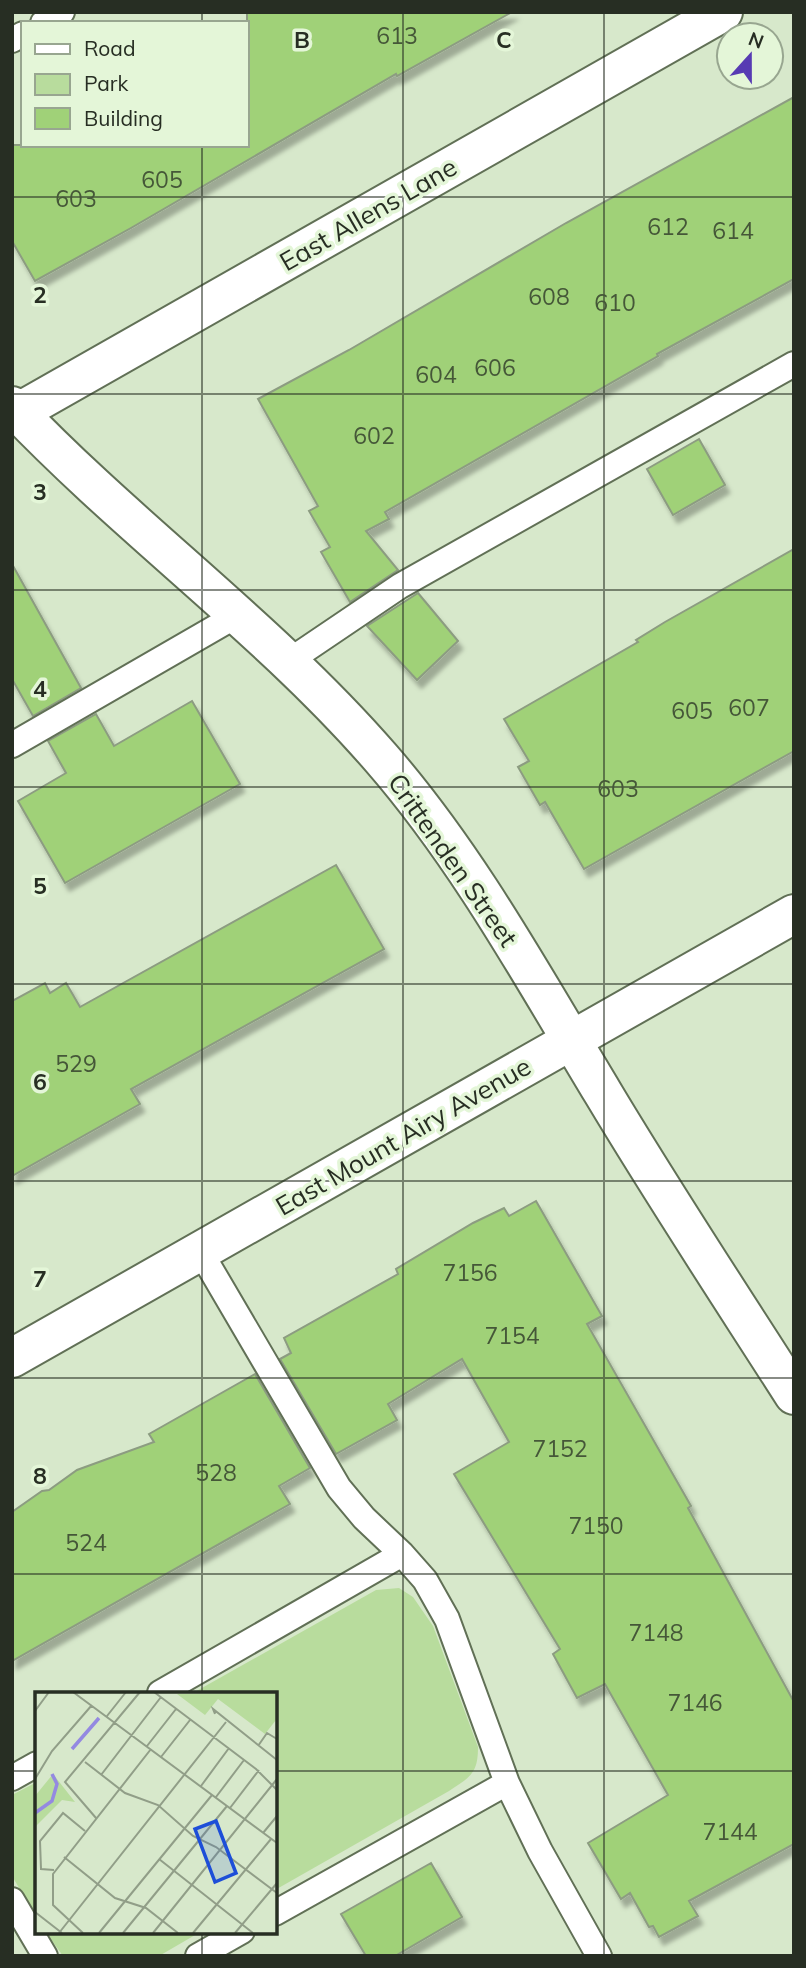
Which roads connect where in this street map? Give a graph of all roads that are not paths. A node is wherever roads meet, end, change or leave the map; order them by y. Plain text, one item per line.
1 (62, 12) edge
2 (723, 12) edge
3 (46, 21) edge
4 (794, 364) edge
5 (14, 411) edge
6 (239, 614) junction
7 (289, 661) junction
8 (12, 745) edge
9 (794, 914) edge
10 (572, 1040) junction
11 (200, 1251) junction
12 (12, 1358) edge
13 (794, 1395) edge
14 (402, 1553) junction
15 (162, 1692) edge
16 (35, 1765) edge
17 (12, 1778) edge
18 (507, 1783) junction
19 (12, 1900) edge
20 (276, 1912) edge
21 (238, 1933) edge
22 (45, 1956) edge
23 (198, 1956) edge
24 (599, 1956) edge

1 - 3 lane
2 - 5 street, East Allens Lane
4 - 7 lane
5 - 6 street, Crittenden Street
6 - 7 street, Crittenden Street
6 - 8 lane
7 - 10 street, Crittenden Street
9 - 10 street, East Mount Airy Avenue
10 - 11 street, East Mount Airy Avenue
10 - 13 street, Crittenden Street
11 - 12 street, East Mount Airy Avenue
11 - 14 lane
14 - 15 lane
14 - 18 lane
16 - 17 lane
18 - 20 lane
18 - 24 lane
19 - 22 lane
21 - 23 lane

